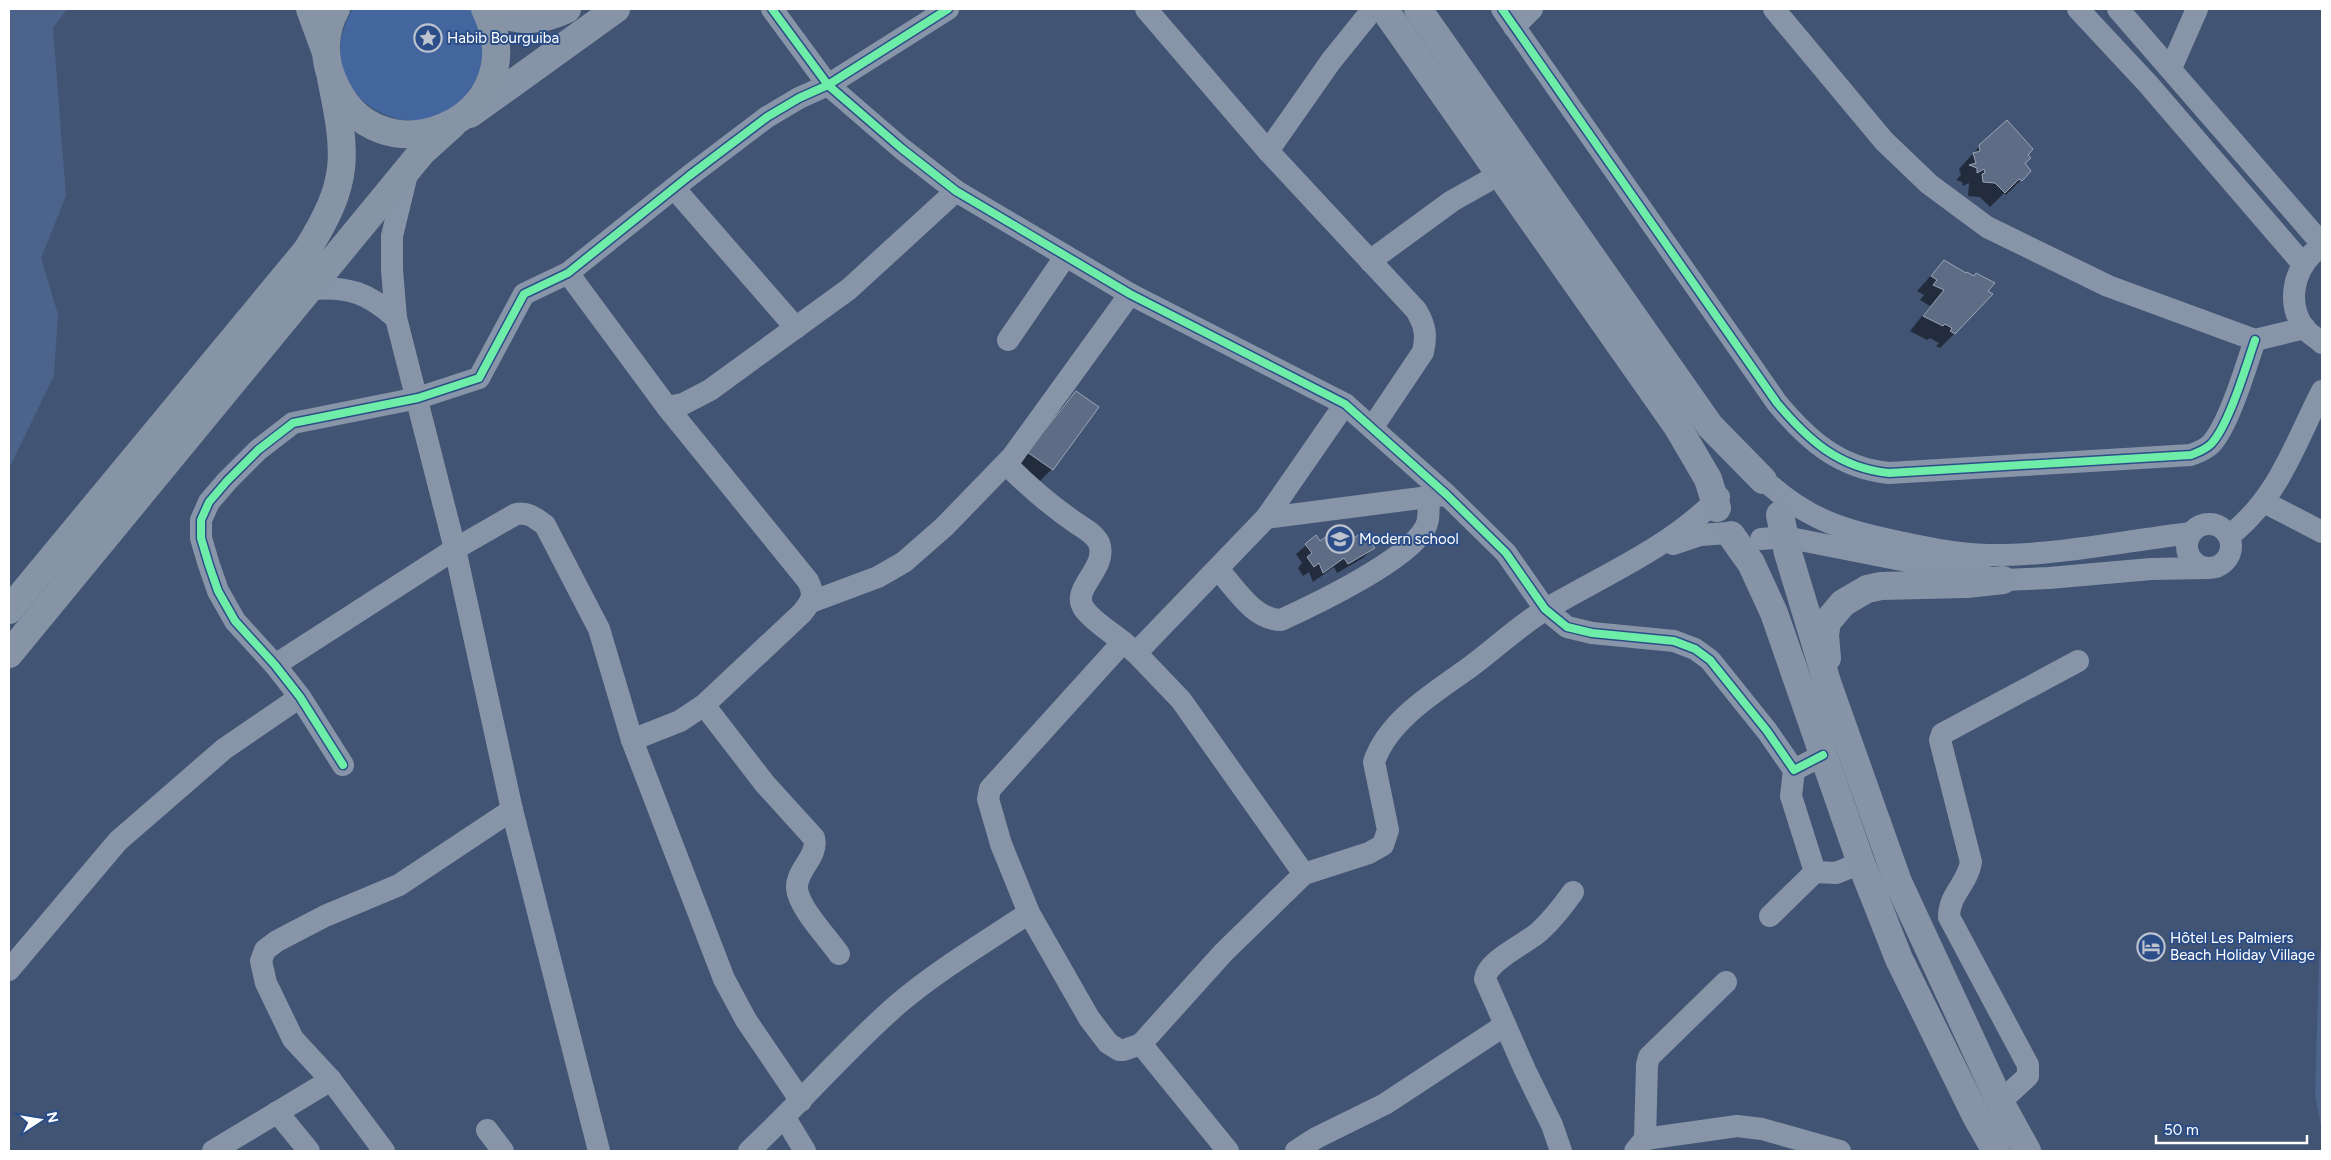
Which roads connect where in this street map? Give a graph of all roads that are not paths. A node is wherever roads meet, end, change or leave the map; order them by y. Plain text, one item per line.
1 (310, 9) edge
2 (336, 9) edge
3 (485, 9) edge
4 (494, 9) edge
5 (567, 9) edge
6 (616, 9) edge
7 (772, 9) edge
8 (948, 9) edge
9 (1146, 9) edge
10 (1373, 9) edge
11 (1384, 9) edge
12 (1418, 9) edge
13 (1502, 9) edge
14 (1532, 9) edge
15 (1774, 9) edge
16 (2078, 9) edge
17 (2118, 9) edge
18 (2197, 9) edge
19 (1514, 27) junction
20 (2170, 68) junction
21 (330, 73) junction
22 (828, 85) junction
23 (456, 123) junction
24 (1268, 151) junction
25 (408, 170) junction
26 (1500, 174) junction
27 (674, 188) junction
28 (956, 191) junction
29 (2322, 245) edge
30 (1065, 257) junction
31 (1370, 261) junction
32 (2302, 263) junction
33 (568, 273) junction
34 (311, 289) junction
35 (1130, 294) junction
36 (396, 318) junction
37 (796, 328) junction
38 (2305, 328) junction
39 (1008, 340) dead end
40 (2255, 340) junction
41 (2322, 343) edge
42 (2322, 391) edge
43 (418, 398) junction
44 (1345, 404) junction
45 (667, 407) junction
46 (1372, 428) junction
47 (1006, 464) junction
48 (1767, 483) junction
49 (1438, 496) junction
50 (1717, 502) junction
51 (2264, 502) junction
52 (1266, 518) junction
53 (1775, 530) junction
54 (2322, 532) edge
55 (2191, 533) junction
56 (1730, 534) junction
57 (2229, 536) junction
58 (454, 549) junction
59 (1646, 554) junction
60 (2206, 568) junction
61 (1218, 570) junction
62 (2003, 580) junction
63 (811, 602) junction
64 (1545, 609) junction
65 (9, 610) edge
66 (1130, 647) junction
67 (9, 654) edge
68 (2078, 661) dead end
69 (275, 665) junction
70 (1828, 685) junction
71 (300, 697) junction
72 (704, 705) junction
73 (632, 740) junction
74 (1824, 755) junction
75 (343, 765) dead end
76 (1794, 770) junction
77 (512, 810) junction
78 (1861, 863) junction
79 (1815, 872) junction
80 (1304, 874) junction
81 (1572, 892) dead end
82 (1029, 913) junction
83 (1770, 916) dead end
84 (839, 954) dead end
85 (9, 970) edge
86 (1726, 982) dead end
87 (1505, 1025) junction
88 (1141, 1044) junction
89 (331, 1080) junction
90 (801, 1101) junction
91 (2000, 1102) junction
92 (277, 1112) junction
93 (1976, 1116) junction
94 (785, 1118) junction
95 (487, 1130) dead end
96 (1640, 1145) edge
97 (213, 1151) edge
98 (309, 1151) edge
99 (384, 1151) edge
100 (503, 1151) edge
101 (600, 1151) edge
102 (749, 1151) edge
103 (805, 1151) edge
104 (1228, 1151) edge
105 (1296, 1151) edge
106 (1561, 1151) edge
107 (1840, 1151) edge
108 (1996, 1151) edge
109 (2027, 1151) edge

1 - 21 highway
2 - 21 highway
3 - 23 highway
4 - 5 main road
6 - 23 main road
7 - 22 street
8 - 22 street
9 - 24 street
10 - 24 street
11 - 26 main road
12 - 48 main road
13 - 19 street
14 - 19 street
15 - 40 street
16 - 32 street
17 - 20 street
18 - 20 street
19 - 40 street
20 - 29 street
21 - 23 highway
21 - 65 highway
22 - 27 street
22 - 28 street
23 - 25 highway
24 - 31 street
25 - 34 highway
25 - 36 street
26 - 31 street
26 - 50 main road
27 - 33 street
27 - 37 street
28 - 30 street
28 - 37 street
29 - 32 street
30 - 35 street
30 - 39 street
31 - 46 street
32 - 38 street
33 - 43 street
33 - 45 street
34 - 36 street
34 - 67 highway
35 - 44 street
35 - 47 street
36 - 43 street
37 - 45 street
38 - 40 street
38 - 41 street
42 - 51 street
43 - 58 street
43 - 69 street
44 - 46 street
44 - 52 street
45 - 63 street
46 - 49 street
47 - 63 street
47 - 66 street
48 - 50 main road
48 - 53 main road
48 - 55 street
49 - 52 street
49 - 61 street
49 - 64 street
50 - 56 main road
50 - 59 street
51 - 54 street
51 - 57 street
52 - 61 street
53 - 56 main road
53 - 62 street
53 - 70 main road
55 - 57 street
55 - 60 street
56 - 59 street
56 - 74 main road
57 - 60 street
58 - 69 street
58 - 73 street
58 - 77 street
59 - 64 street
60 - 62 street
61 - 66 street
62 - 70 main road
63 - 72 street
64 - 76 street
64 - 80 street
66 - 80 street
66 - 82 street
68 - 91 street
69 - 71 street
70 - 91 main road
71 - 75 street
71 - 85 street
72 - 73 street
72 - 84 street
73 - 90 street
74 - 76 street
74 - 78 main road
76 - 79 street
77 - 89 street
77 - 101 street
78 - 79 street
78 - 93 main road
79 - 83 street
80 - 88 street
81 - 87 street
82 - 88 street
82 - 90 street
86 - 96 street
87 - 105 street
87 - 106 street
88 - 104 street
89 - 92 street
89 - 99 street
90 - 94 street
91 - 93 main road
91 - 109 main road
92 - 97 street
92 - 98 street
93 - 108 main road
94 - 102 street
94 - 103 street
95 - 100 street
96 - 107 street

